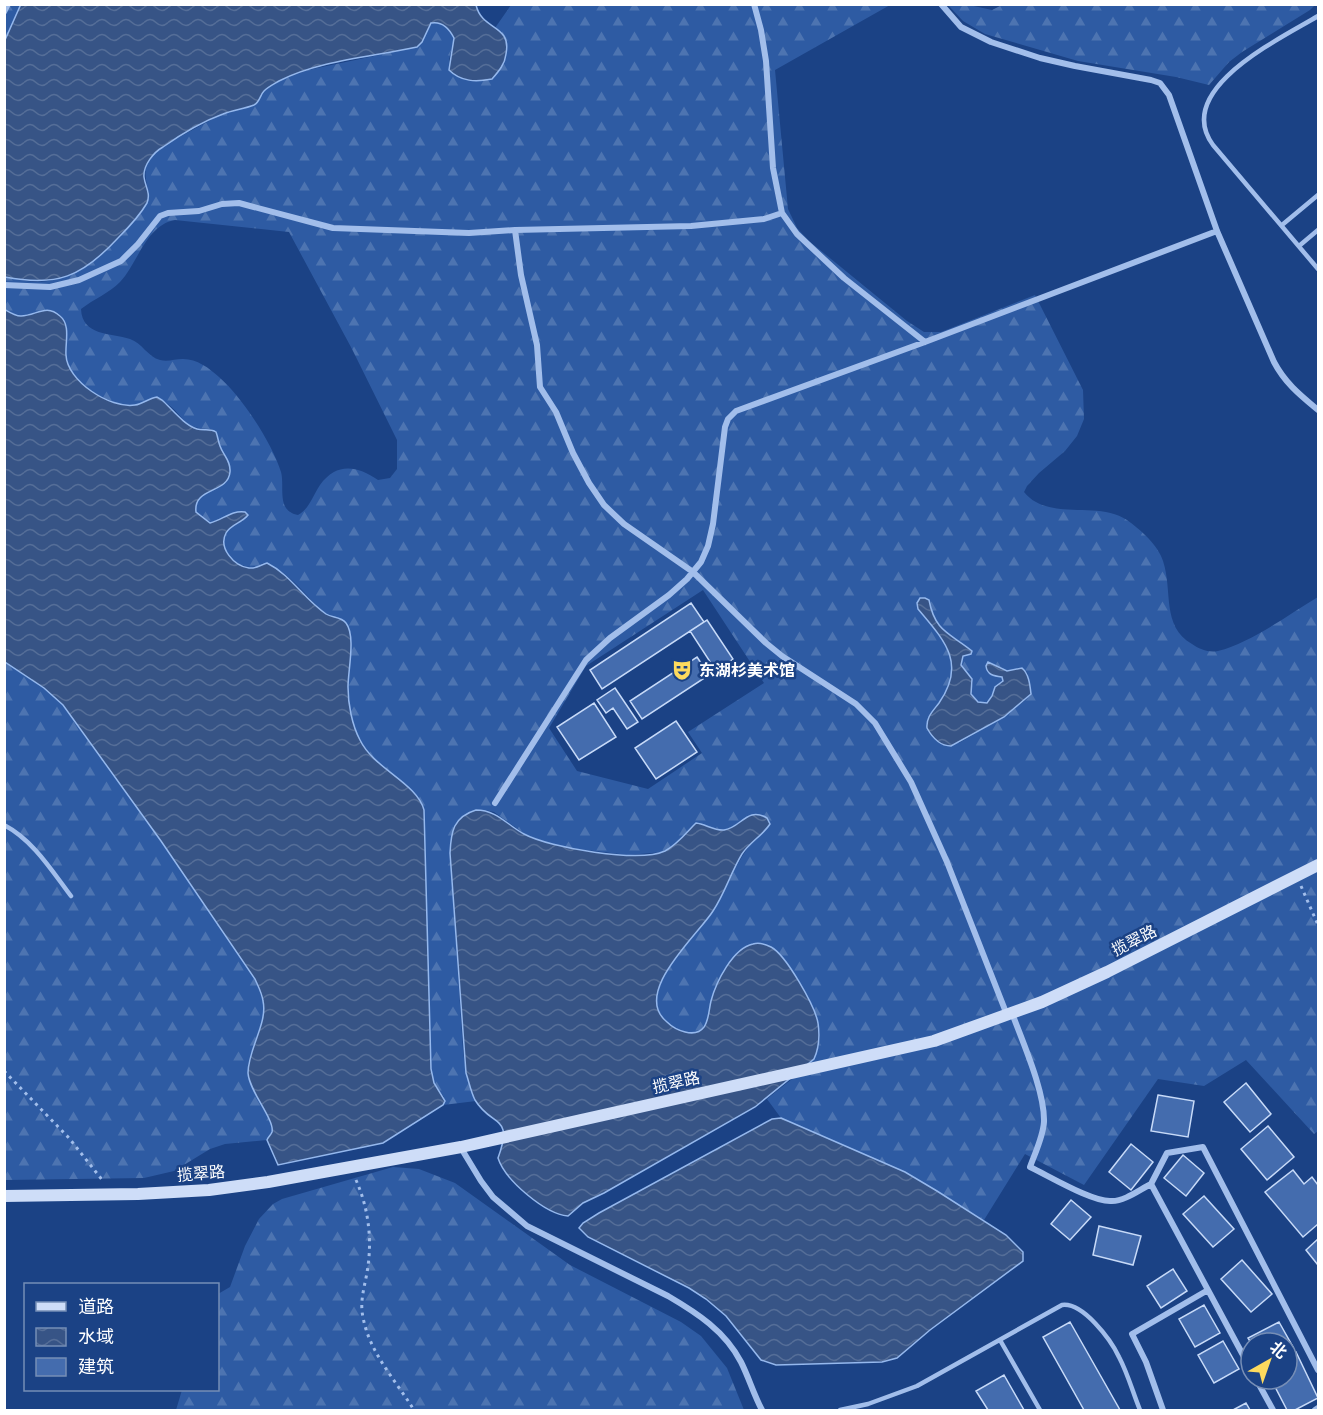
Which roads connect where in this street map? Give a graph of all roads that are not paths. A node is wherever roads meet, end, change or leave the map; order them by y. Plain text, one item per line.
1 (8, 4) edge
2 (754, 4) edge
3 (941, 4) edge
4 (4, 12) edge
5 (1318, 16) edge
6 (1318, 195) edge
7 (782, 213) junction
8 (1282, 225) junction
9 (515, 230) junction
10 (1318, 230) edge
11 (1217, 231) junction
12 (1299, 246) junction
13 (1318, 269) edge
14 (4, 285) edge
15 (926, 342) junction
16 (1318, 410) edge
17 (693, 572) junction
18 (495, 803) dead end
19 (4, 825) edge
20 (1318, 865) edge
21 (71, 896) dead end
22 (1010, 1014) junction
23 (460, 1147) junction
24 (1151, 1184) junction
25 (4, 1196) edge
26 (1208, 1290) junction
27 (1000, 1340) junction
28 (1239, 1348) edge
29 (1318, 1370) edge
30 (1263, 1391) edge
31 (852, 1407) junction
32 (762, 1410) edge
33 (840, 1410) edge
34 (847, 1410) edge
35 (1040, 1410) edge
36 (1140, 1410) edge
37 (1164, 1410) edge
38 (1273, 1410) edge

1 - 4 street
2 - 7 street
3 - 11 street
5 - 8 lane
6 - 8 lane
7 - 9 street
7 - 15 street
8 - 12 lane
9 - 14 street
9 - 17 street
10 - 12 lane
11 - 15 street
11 - 16 street
12 - 13 lane
15 - 17 street
17 - 18 street
17 - 22 street
19 - 21 lane
20 - 22 street, 揽翠路
22 - 23 street, 揽翠路
22 - 24 street
23 - 25 street, 揽翠路
23 - 32 street
24 - 26 street
24 - 29 street
26 - 28 street
26 - 37 street
27 - 31 lane
27 - 35 lane
27 - 36 lane
30 - 38 street
31 - 33 lane
31 - 34 lane

